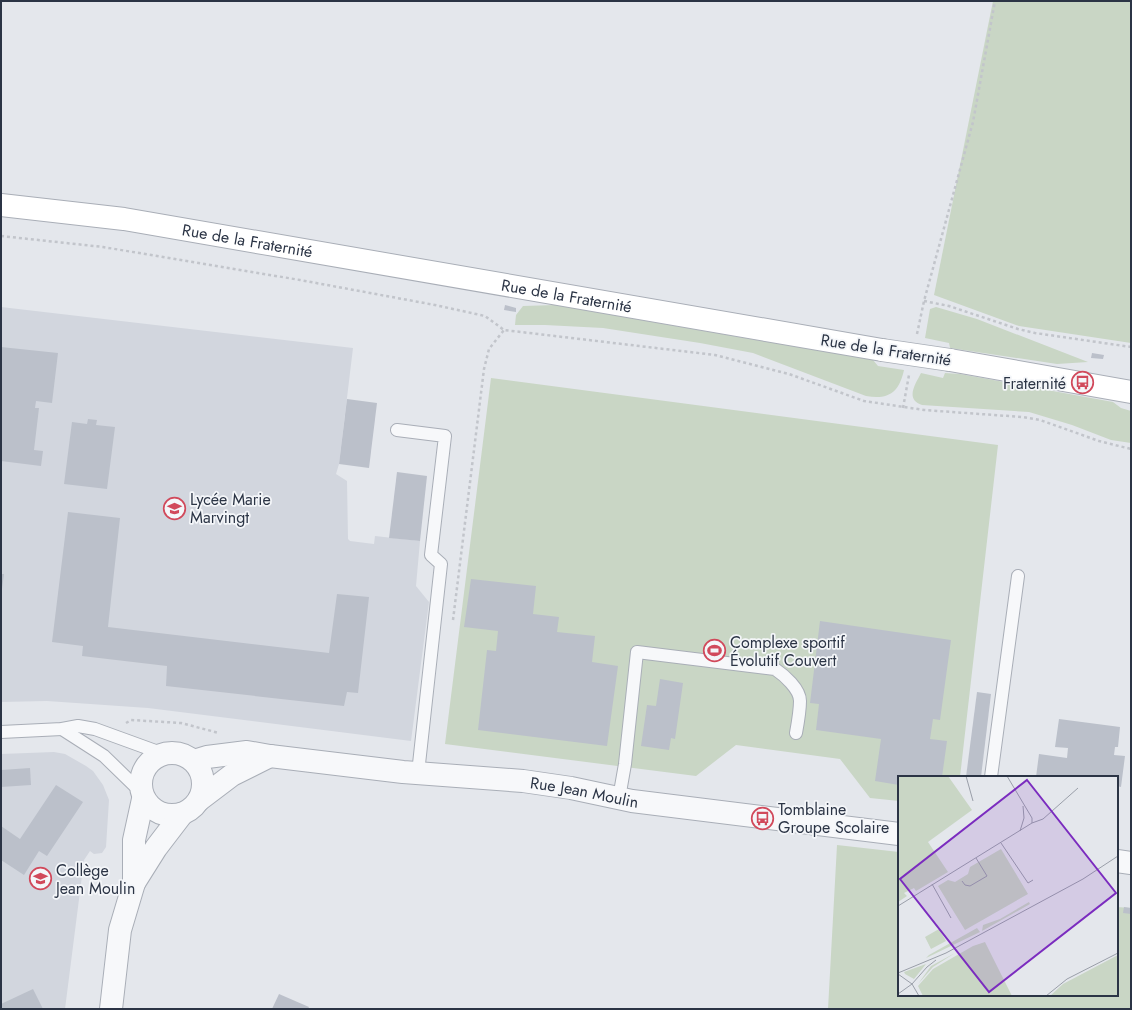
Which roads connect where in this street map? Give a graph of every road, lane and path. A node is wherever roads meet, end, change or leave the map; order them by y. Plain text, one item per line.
1 (995, 1) edge
2 (1, 205) edge
3 (1, 236) edge
4 (924, 301) junction
5 (504, 330) junction
6 (917, 334) dead end
7 (1131, 347) edge
8 (909, 374) dead end
9 (1131, 392) edge
10 (903, 408) junction
11 (397, 430) dead end
12 (1131, 449) edge
13 (1018, 576) dead end
14 (453, 622) dead end
15 (62, 729) junction
16 (1, 732) edge
17 (796, 732) dead end
18 (222, 734) dead end
19 (116, 738) junction
20 (161, 753) junction
21 (270, 756) junction
22 (194, 761) junction
23 (418, 773) junction
24 (991, 776) edge
25 (142, 796) junction
26 (619, 798) junction
27 (199, 800) junction
28 (182, 814) junction
29 (898, 834) edge
30 (1118, 861) edge
31 (1131, 863) edge
32 (134, 883) junction
33 (110, 1009) edge

1 - 4 path
2 - 9 main road, Rue de la Fraternité, bridge
3 - 5 path
4 - 6 path
4 - 7 path
5 - 10 path
5 - 14 path
8 - 10 path
10 - 12 path
11 - 23 lane
13 - 24 lane
15 - 16 lane
15 - 19 lane
15 - 25 lane
17 - 26 lane
18 - 19 path
19 - 20 lane
20 - 22 street
20 - 25 street
21 - 22 street, Rue Jean Moulin
21 - 23 street, Rue Jean Moulin
21 - 27 street
22 - 27 street
23 - 26 street, Rue Jean Moulin
25 - 28 street
25 - 32 street
26 - 29 street, Rue Jean Moulin
27 - 28 street
28 - 32 street
30 - 31 street
32 - 33 street

